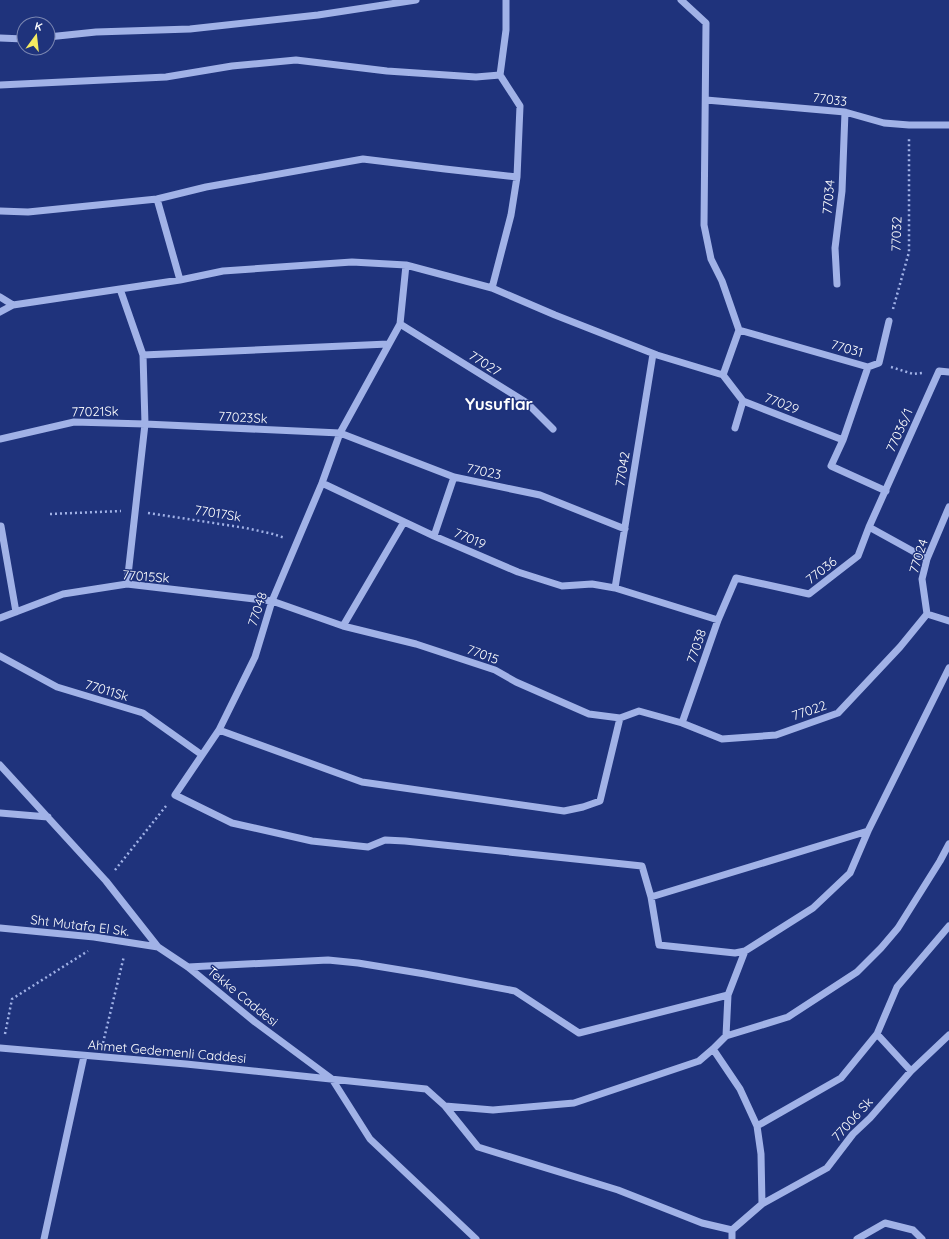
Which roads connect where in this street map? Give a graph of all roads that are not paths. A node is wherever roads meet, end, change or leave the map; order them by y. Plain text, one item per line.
1 (416, 0) edge
2 (506, 0) edge
3 (681, 0) edge
4 (56, 36) edge
5 (0, 38) edge
6 (16, 39) edge
7 (500, 76) junction
8 (0, 85) edge
9 (706, 100) junction
10 (845, 112) junction
11 (949, 125) edge
12 (517, 176) junction
13 (157, 199) junction
14 (0, 211) edge
15 (406, 265) junction
16 (180, 280) junction
17 (837, 284) dead end
18 (492, 288) junction
19 (120, 289) junction
20 (0, 297) edge
21 (13, 306) junction
22 (0, 312) edge
23 (889, 321) road end
24 (400, 324) junction
25 (739, 330) junction
26 (388, 344) junction
27 (653, 354) junction
28 (143, 355) junction
29 (868, 367) junction
30 (949, 372) edge
31 (723, 375) junction
32 (742, 401) junction
33 (145, 424) junction
34 (735, 428) dead end
35 (553, 430) dead end
36 (340, 434) junction
37 (0, 439) edge
38 (843, 440) junction
39 (454, 477) junction
40 (322, 483) junction
41 (886, 491) junction
42 (882, 499) joint
43 (949, 507) edge
44 (404, 522) junction
45 (0, 526) edge
46 (869, 527) junction
47 (625, 529) junction
48 (434, 536) junction
49 (927, 559) junction
50 (736, 578) joint
51 (127, 584) junction
52 (615, 588) junction
53 (272, 601) junction
54 (16, 612) junction
55 (927, 614) junction
56 (0, 618) edge
57 (718, 620) junction
58 (949, 621) edge
59 (343, 626) junction
60 (0, 656) edge
61 (949, 668) edge
62 (620, 718) junction
63 (682, 723) junction
64 (219, 730) junction
65 (202, 755) junction
66 (0, 765) edge
67 (0, 813) edge
68 (48, 817) junction
69 (868, 831) junction
70 (949, 844) edge
71 (651, 897) junction
72 (949, 926) edge
73 (0, 928) edge
74 (158, 947) junction
75 (745, 951) junction
76 (188, 967) junction
77 (728, 995) junction
78 (877, 1034) junction
79 (949, 1035) edge
80 (726, 1036) junction
81 (1, 1048) edge
82 (713, 1049) junction
83 (84, 1056) junction
84 (911, 1071) junction
85 (332, 1079) junction
86 (445, 1106) junction
87 (757, 1126) junction
88 (762, 1204) junction
89 (732, 1230) junction
90 (44, 1239) edge
91 (476, 1239) edge
92 (732, 1239) edge
93 (857, 1239) edge
94 (922, 1239) edge

1 - 4 street
2 - 7 street
3 - 9 street
5 - 6 street
7 - 8 street
7 - 12 street
9 - 10 street, 77033
9 - 25 street
10 - 11 street, 77033
10 - 17 street, 77034
12 - 13 street
12 - 18 street
13 - 14 street
13 - 16 street
15 - 16 street
15 - 18 street
15 - 24 street
16 - 19 street
18 - 27 street
19 - 21 street
19 - 28 street
20 - 21 street
21 - 22 street
23 - 29 street, 77031
24 - 26 street, 77048
24 - 35 street, 77027
25 - 29 street, 77031
25 - 31 street
26 - 28 street
26 - 36 street, 77048
27 - 31 street
27 - 47 street, 77042
28 - 33 street
29 - 38 street
30 - 41 street, 77036/1
31 - 32 street
32 - 34 street
32 - 38 street, 77029
33 - 36 street, 77023Sk
33 - 37 street, 77021Sk
33 - 51 street
36 - 39 street, 77023
36 - 40 street, 77048
38 - 41 street
39 - 47 street, 77023
39 - 48 street
40 - 44 street, 77019
40 - 53 street, 77048
41 - 42 street, 77036/1
42 - 46 street, 77036
43 - 49 street, 77024
44 - 48 street, 77019
44 - 59 street
45 - 54 street
46 - 49 street
46 - 50 street, 77036
47 - 52 street, 77042
48 - 52 street, 77019
49 - 55 street, 77024
50 - 57 street, 77038
51 - 53 street, 77015Sk
51 - 54 street, 77015Sk
52 - 57 street, 77019
53 - 59 street, 77015
53 - 64 street, 77048
54 - 56 street, 77015Sk
55 - 58 street
55 - 63 street, 77022
57 - 63 street, 77038
59 - 62 street, 77015
60 - 65 street, 77011Sk
61 - 69 street
62 - 63 street, 77015
62 - 64 street
64 - 65 street, 77048
65 - 71 street, 77048
66 - 68 street, Tekke Caddesi
67 - 68 street
68 - 74 street, Tekke Caddesi
69 - 71 street
69 - 75 street
70 - 80 street
71 - 75 street
72 - 78 street
73 - 74 street, Sht Mutafa El Sk.
74 - 76 street, Tekke Caddesi
75 - 77 street
76 - 77 street
76 - 85 street, Tekke Caddesi
77 - 80 street
78 - 84 street
78 - 87 street
79 - 84 street, 77006 Sk
80 - 82 street
81 - 83 street, Ahmet Gedemenli Caddesi
82 - 86 street
82 - 87 street
83 - 85 street, Ahmet Gedemenli Caddesi
83 - 90 street
84 - 88 street, 77006 Sk
85 - 86 street, Ahmet Gedemenli Caddesi
85 - 91 street, Tekke Caddesi
86 - 89 street, Ahmet Gedemenli Caddesi
87 - 88 street
88 - 89 street, 77006 Sk
89 - 92 street
93 - 94 street

